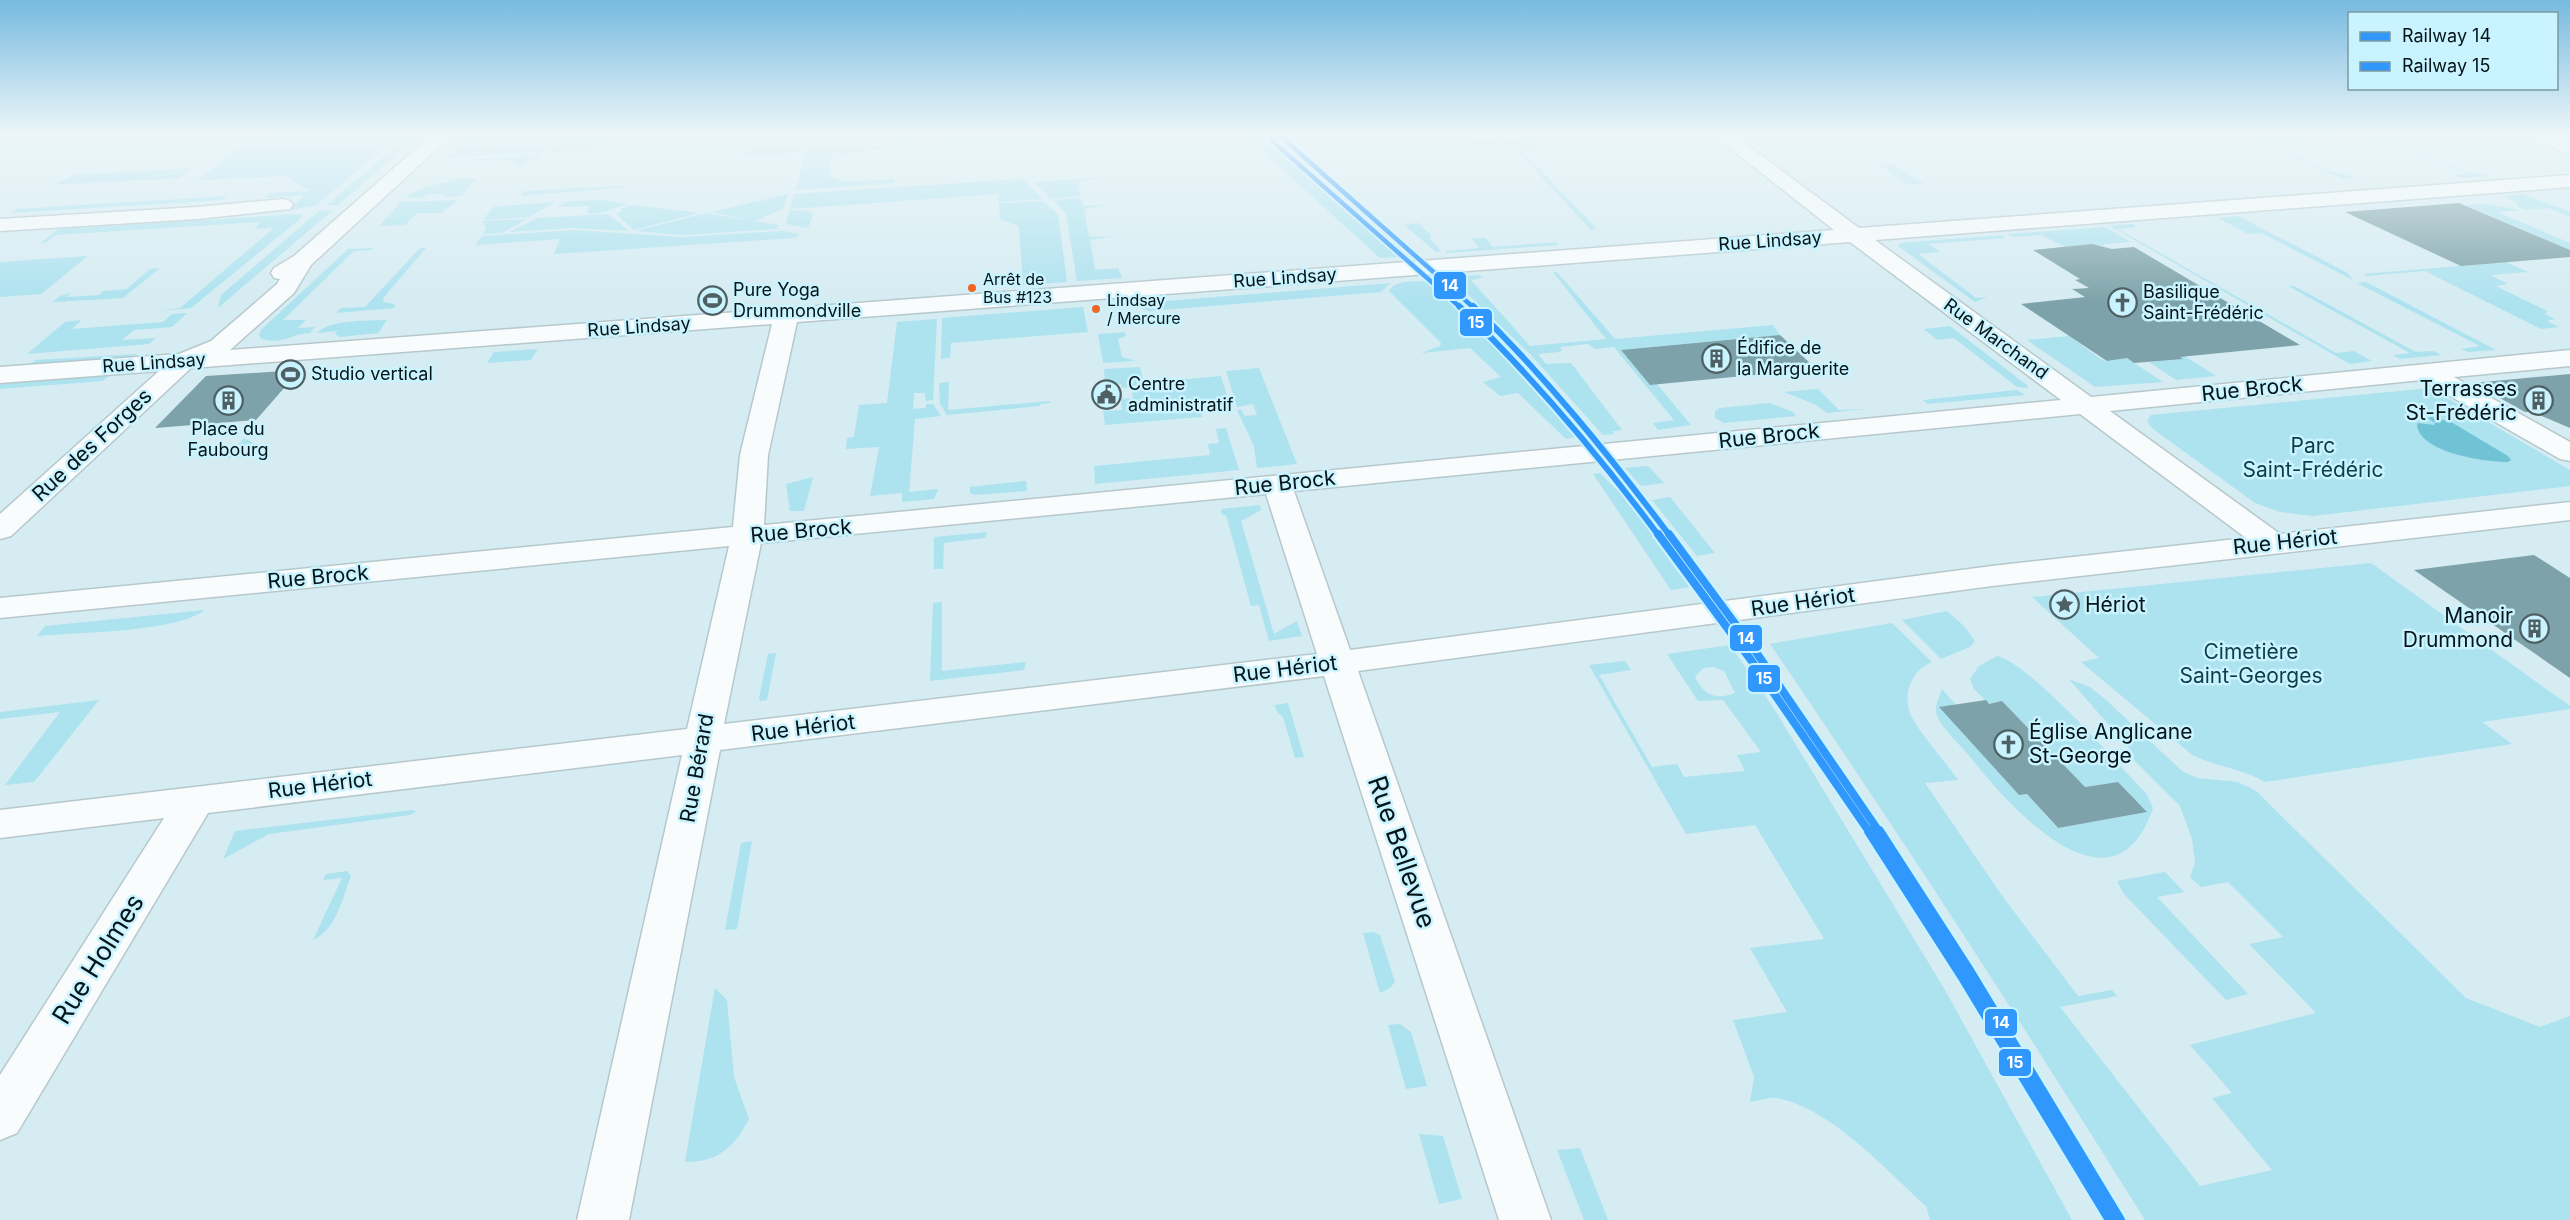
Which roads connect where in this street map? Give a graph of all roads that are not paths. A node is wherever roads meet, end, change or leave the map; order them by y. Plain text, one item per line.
1 (381, 190) edge
2 (1796, 190) edge
3 (2449, 190) edge
4 (282, 205) dead end
5 (0, 225) edge
6 (1854, 234) junction
7 (786, 316) junction
8 (2570, 358) edge
9 (184, 361) junction
10 (2426, 372) junction
11 (0, 375) edge
12 (2086, 405) junction
13 (2570, 453) edge
14 (1277, 484) junction
15 (2570, 511) edge
16 (0, 530) edge
17 (747, 536) junction
18 (2272, 543) junction
19 (0, 608) edge
20 (1338, 663) junction
21 (703, 740) junction
22 (195, 800) junction
23 (0, 824) edge
24 (0, 1118) edge
25 (603, 1220) edge
26 (1525, 1220) edge

1 - 9 street, Rue des Forges
2 - 6 street, Rue Marchand
3 - 6 street, Rue Lindsay
4 - 5 street
6 - 7 street, Rue Lindsay
6 - 12 street, Rue Marchand
7 - 9 street, Rue Lindsay
7 - 17 street, Rue Bérard
8 - 10 street, Rue Brock
9 - 11 street, Rue Lindsay
9 - 16 street, Rue des Forges
10 - 12 street, Rue Brock
10 - 13 street
12 - 14 street, Rue Brock
12 - 18 street, Rue Marchand
14 - 17 street, Rue Brock
14 - 20 street, Rue Bellevue
15 - 18 street, Rue Hériot
17 - 19 street, Rue Brock
17 - 21 street, Rue Bérard
18 - 20 street, Rue Hériot
20 - 21 street, Rue Hériot
20 - 26 street, Rue Bellevue
21 - 22 street, Rue Hériot
21 - 25 street, Rue Bérard
22 - 23 street, Rue Hériot
22 - 24 street, Rue Holmes

